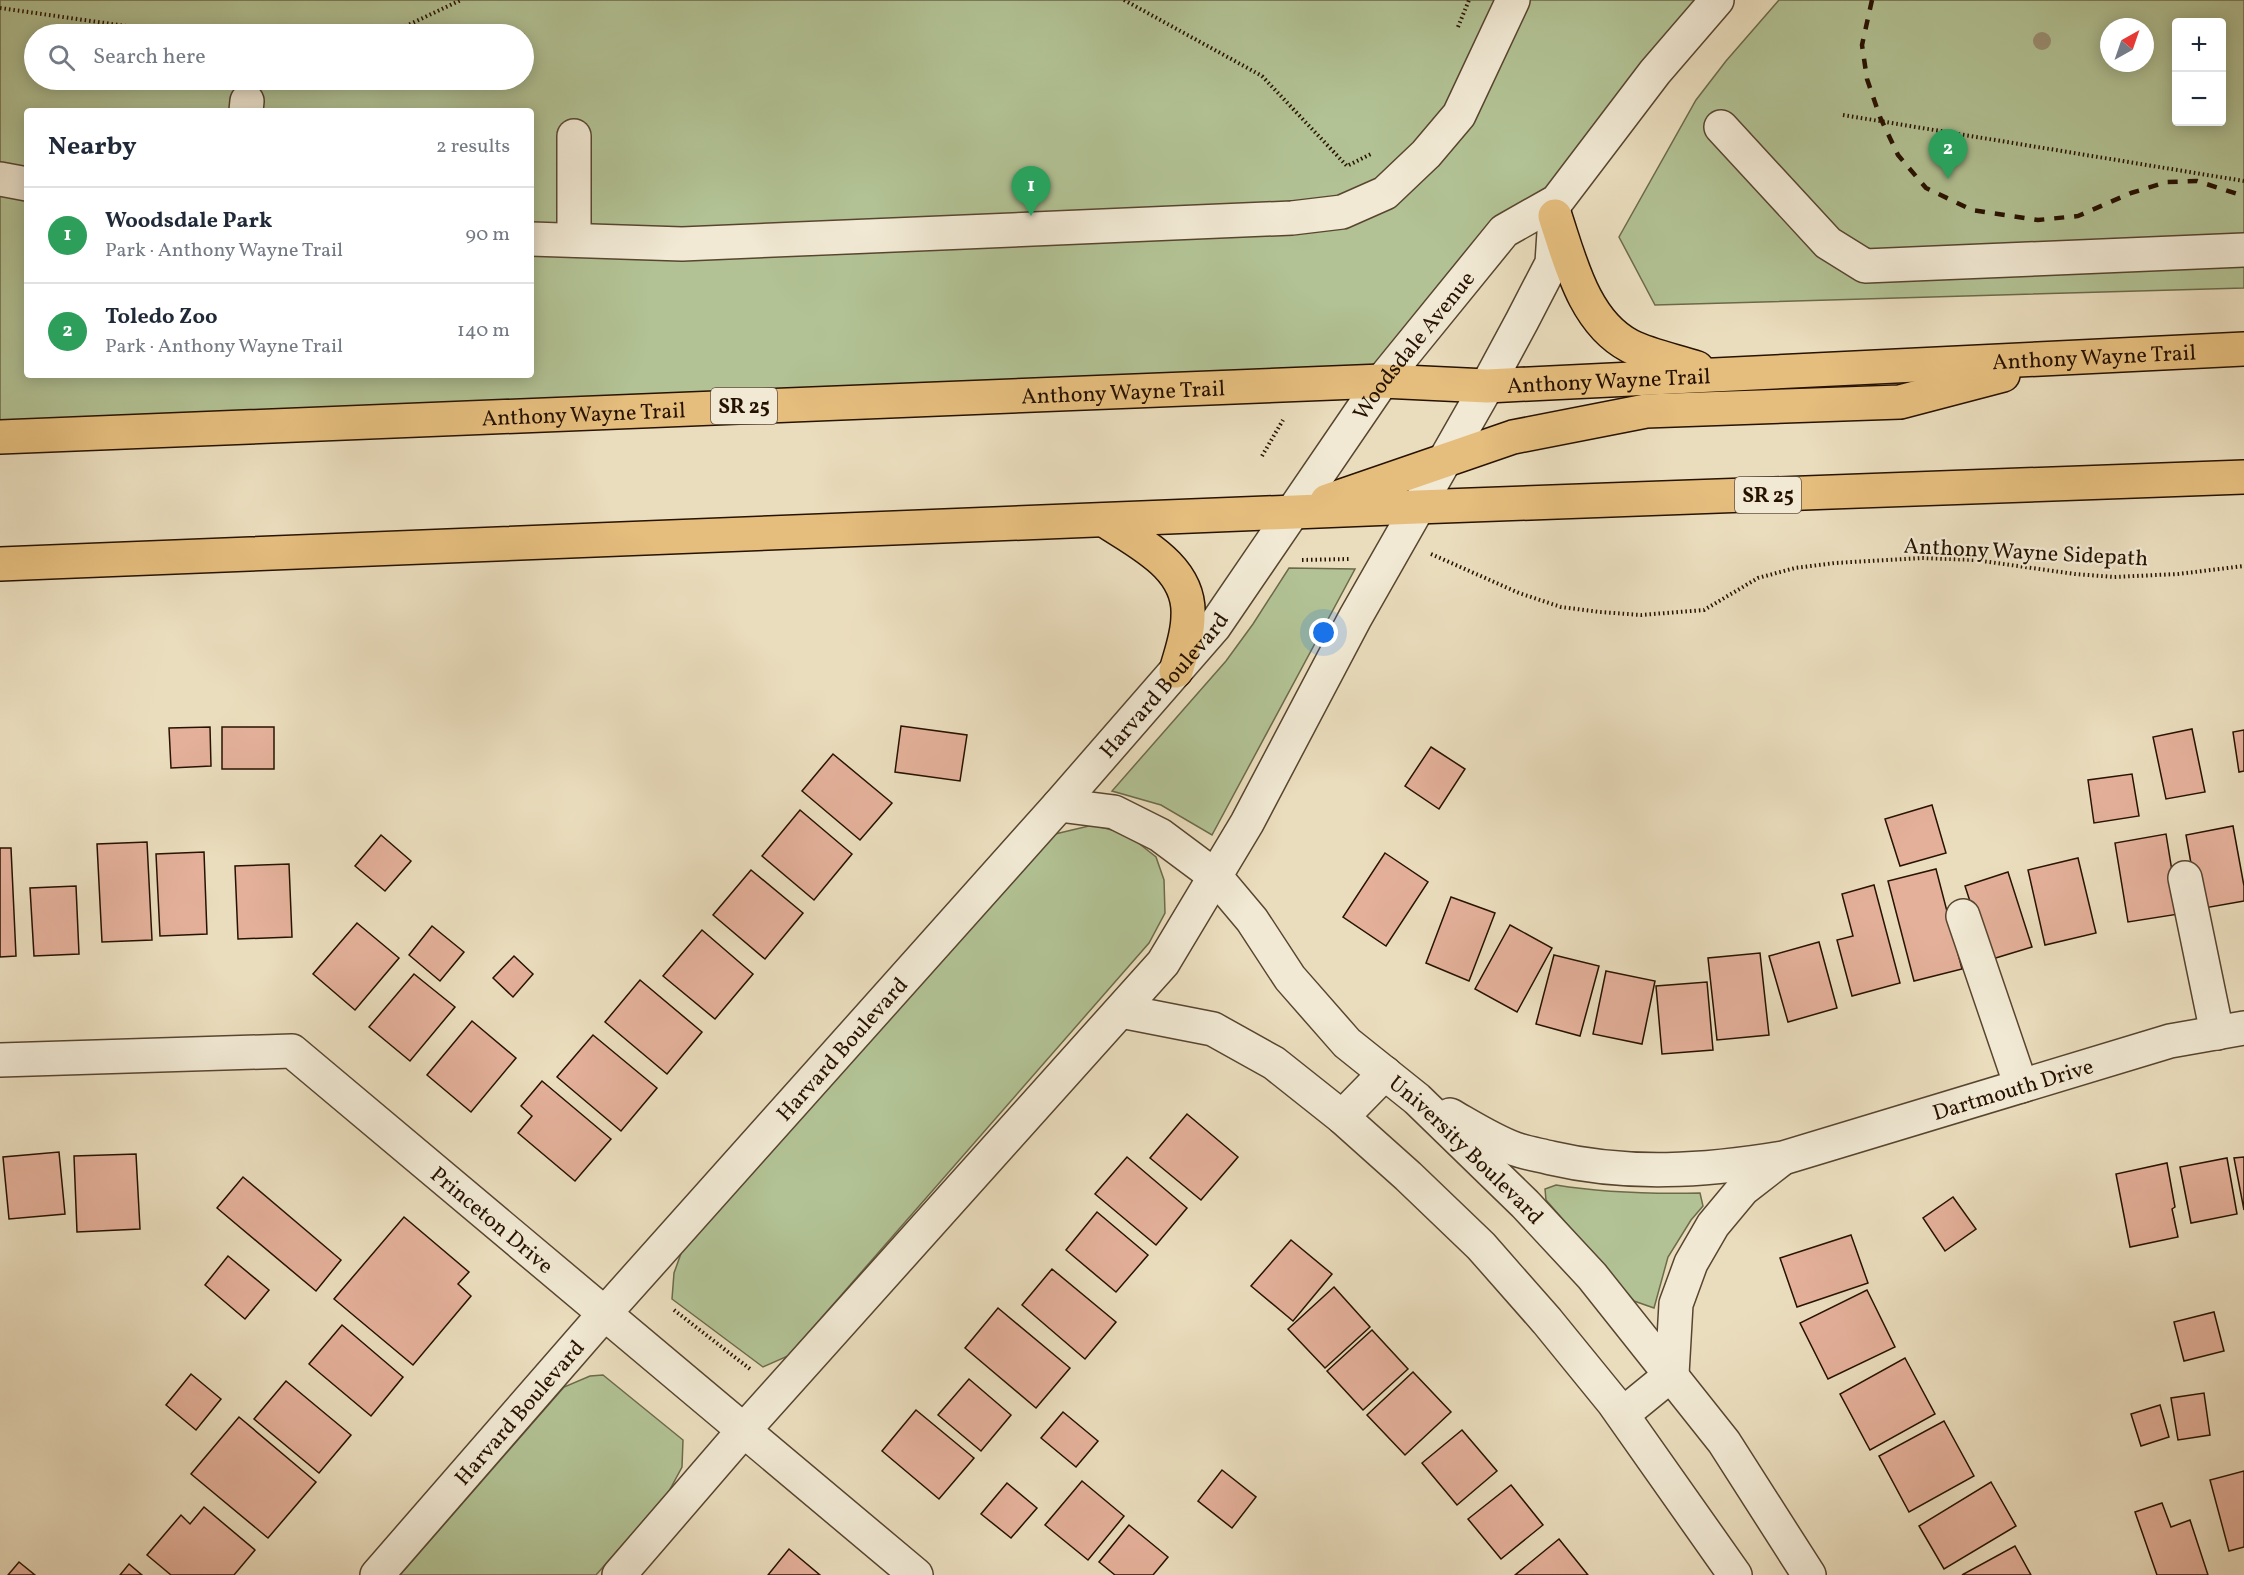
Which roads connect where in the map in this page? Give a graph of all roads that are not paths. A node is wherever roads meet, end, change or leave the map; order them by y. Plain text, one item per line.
1 (1513, 0) edge
2 (1717, 0) edge
3 (1720, 127) dead end
4 (574, 136) dead end
5 (0, 179) edge
6 (24, 183) edge
7 (1556, 208) junction
8 (534, 239) edge
9 (574, 240) junction
10 (2244, 250) edge
11 (2244, 349) edge
12 (2068, 358) junction
13 (1716, 375) junction
14 (1382, 381) junction
15 (1487, 386) junction
16 (0, 436) edge
17 (1443, 462) junction
18 (2244, 477) edge
19 (1417, 507) junction
20 (1291, 513) junction
21 (1104, 520) junction
22 (0, 564) edge
23 (1176, 671) junction
24 (1059, 805) junction
25 (1215, 876) junction
26 (2186, 878) dead end
27 (1963, 916) dead end
28 (1121, 1011) junction
29 (2230, 1030) edge
30 (0, 1060) edge
31 (1395, 1081) junction
32 (2021, 1086) junction
33 (1342, 1117) junction
34 (1783, 1158) junction
35 (604, 1313) junction
36 (1672, 1374) junction
37 (1623, 1414) junction
38 (744, 1430) junction
39 (377, 1575) edge
40 (619, 1575) edge
41 (916, 1575) edge
42 (1735, 1575) edge
43 (1809, 1575) edge

1 - 9 street
2 - 7 street, Woodsdale Avenue
3 - 10 street
4 - 9 street
5 - 6 street
7 - 13 highway
7 - 14 street, Woodsdale Avenue
7 - 15 street
8 - 9 street
11 - 12 highway, Anthony Wayne Trail / SR 25
12 - 13 highway, Anthony Wayne Trail / SR 25
12 - 17 highway
13 - 15 highway, Anthony Wayne Trail / SR 25
14 - 15 highway, Anthony Wayne Trail / SR 25
14 - 16 highway, Anthony Wayne Trail / SR 25
14 - 20 street, Woodsdale Avenue
15 - 17 street
17 - 19 street
17 - 20 highway
18 - 19 highway, SR 25
19 - 20 highway, SR 25
19 - 25 street
20 - 21 highway, SR 25
20 - 23 street, Harvard Boulevard
21 - 22 highway, SR 25
21 - 23 highway
23 - 24 street, Harvard Boulevard
24 - 25 street, University Boulevard
24 - 35 street, Harvard Boulevard
25 - 28 street
25 - 31 street, University Boulevard
26 - 29 street
27 - 32 street
28 - 33 street
28 - 38 street
29 - 32 street, Dartmouth Drive
30 - 35 street, Princeton Drive
31 - 33 street
31 - 34 street, Dartmouth Drive
31 - 36 street, University Boulevard
32 - 34 street, Dartmouth Drive
33 - 37 street
34 - 36 street, Dartmouth Drive
35 - 38 street, Princeton Drive
35 - 39 street, Harvard Boulevard
36 - 37 street
36 - 43 street, University Boulevard
37 - 42 street
38 - 40 street
38 - 41 street, Princeton Drive

